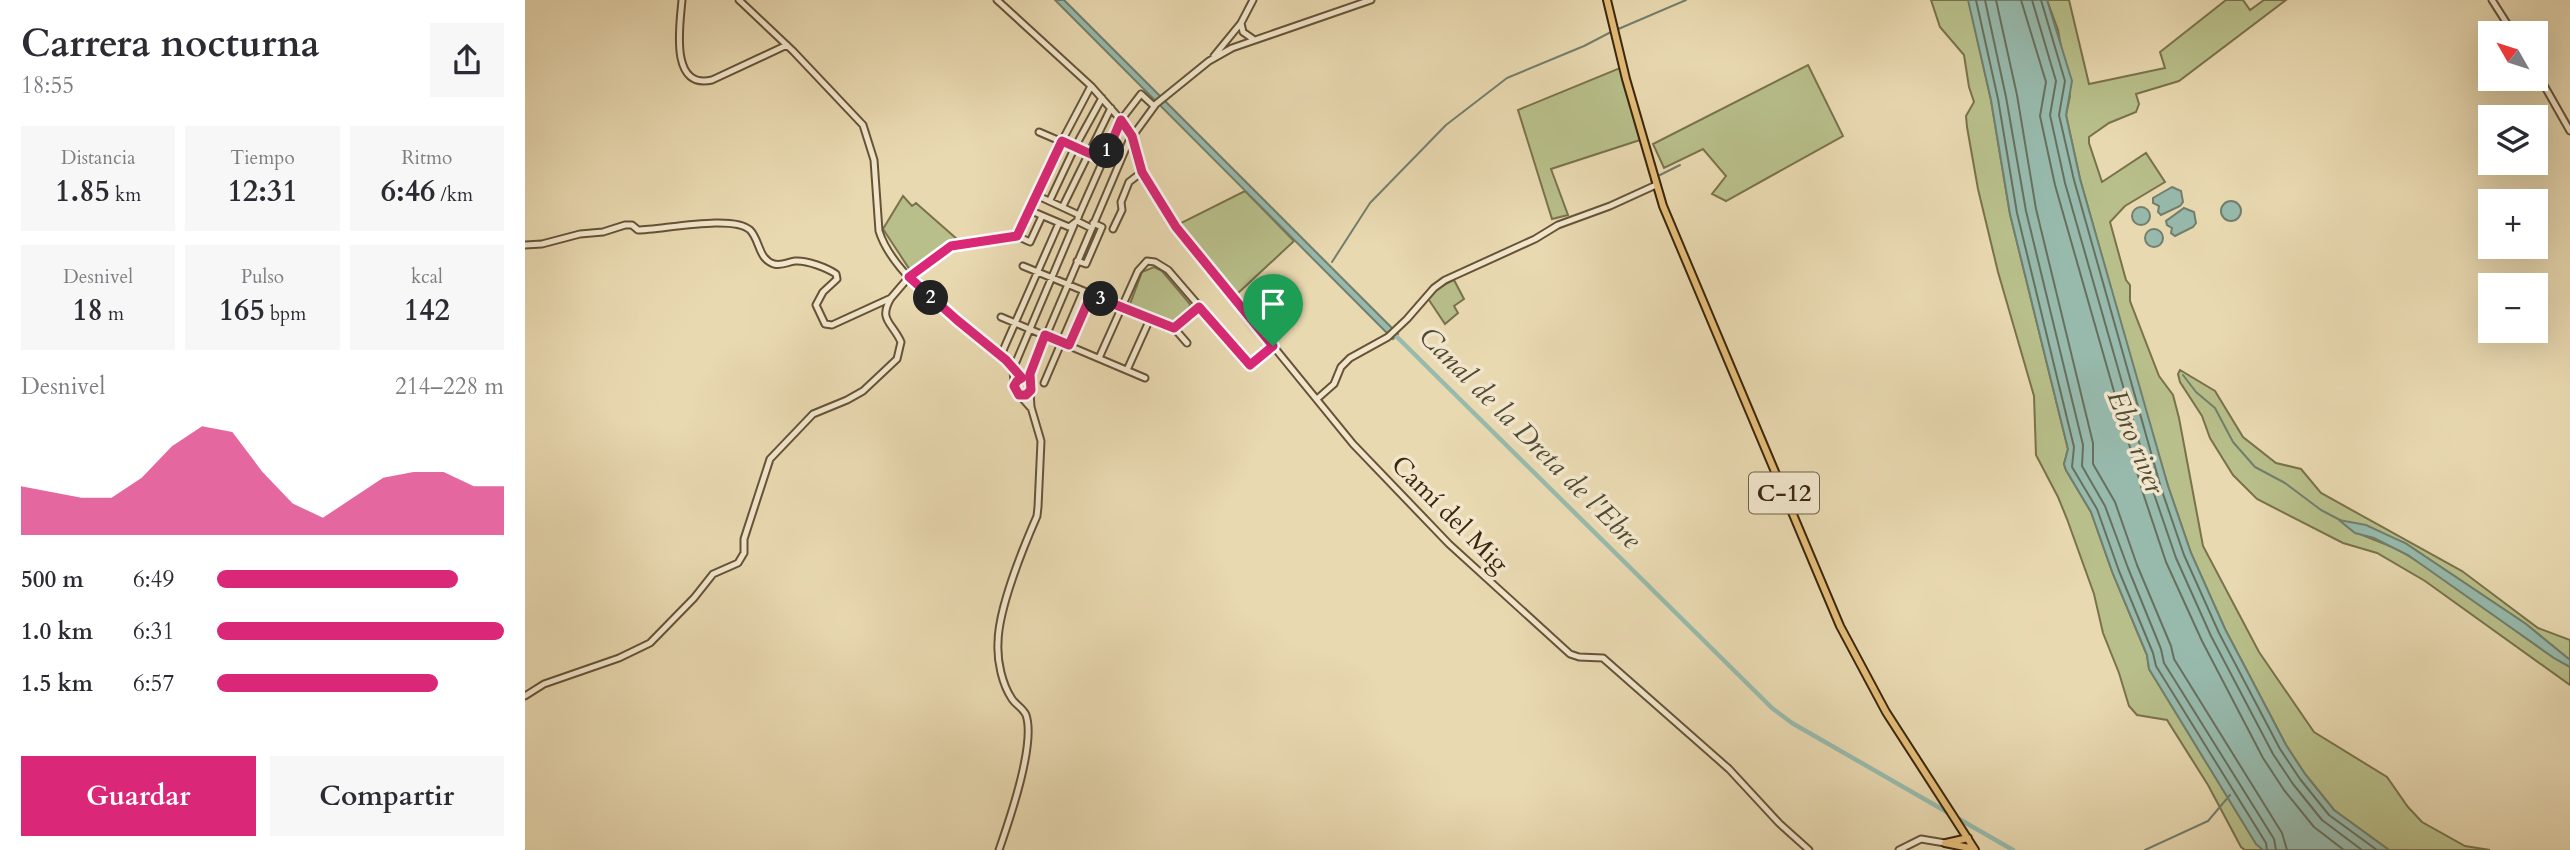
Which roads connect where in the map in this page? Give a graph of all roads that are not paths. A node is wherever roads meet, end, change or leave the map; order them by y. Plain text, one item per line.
1 (682, 0) edge
2 (739, 0) edge
3 (997, 0) edge
4 (1253, 0) edge
5 (1371, 0) edge
6 (2492, 0) edge
7 (1608, 1) edge
8 (747, 3) edge
9 (2505, 21) edge
10 (1241, 23) junction
11 (1243, 32) junction
12 (1234, 33) junction
13 (1254, 40) junction
14 (1242, 44) junction
15 (787, 45) junction
16 (1209, 61) junction
17 (1091, 86) junction
18 (2547, 91) edge
19 (1102, 98) junction
20 (1155, 105) junction
21 (1111, 108) junction
22 (1121, 120) junction
23 (2570, 131) edge
24 (1039, 132) dead end
25 (1132, 136) junction
26 (1062, 141) junction
27 (1075, 147) junction
28 (1089, 153) junction
29 (1104, 160) junction
30 (1142, 172) junction
31 (1656, 185) junction
32 (1036, 195) junction
33 (1049, 201) junction
34 (1063, 206) junction
35 (1029, 210) junction
36 (1042, 216) junction
37 (1077, 220) junction
38 (1059, 223) junction
39 (1092, 226) junction
40 (1113, 229) dead end
41 (1017, 236) junction
42 (525, 245) edge
43 (1077, 261) junction
44 (1023, 266) dead end
45 (1037, 272) junction
46 (909, 277) junction
47 (1051, 279) junction
48 (1067, 285) junction
49 (1083, 292) junction
50 (1091, 295) junction
51 (891, 298) junction
52 (1121, 307) junction
53 (1199, 307) junction
54 (1002, 317) dead end
55 (1150, 318) junction
56 (1015, 323) junction
57 (1174, 328) junction
58 (1030, 329) junction
59 (1045, 335) junction
60 (1187, 343) dead end
61 (1065, 344) junction
62 (1273, 346) junction
63 (1001, 355) junction
64 (1099, 358) junction
65 (1013, 370) junction
66 (1127, 370) junction
67 (1145, 378) dead end
68 (1025, 380) junction
69 (1044, 383) dead end
70 (1014, 384) junction
71 (1031, 390) junction
72 (1020, 395) junction
73 (1317, 399) junction
74 (1031, 407) junction
75 (525, 696) edge
76 (1964, 842) junction
77 (1945, 844) joint
78 (1975, 849) edge
79 (999, 850) edge
80 (1809, 850) edge
81 (1899, 850) edge

1 - 15 street
2 - 8 street
3 - 17 street, Camí del Mig
4 - 10 street
5 - 13 street
6 - 9 street
7 - 31 main road, C-12
8 - 15 street
10 - 11 street
10 - 12 street
11 - 13 street
11 - 14 street
12 - 14 street
12 - 16 street
13 - 14 street
14 - 16 street
15 - 46 street
16 - 20 street
17 - 19 street, Camí del Mig
17 - 26 street
18 - 23 street
19 - 21 street, Camí del Mig
19 - 27 street
20 - 22 street
20 - 25 street
21 - 22 street, Camí del Mig
21 - 28 street
22 - 25 street, Camí del Mig
22 - 29 street
24 - 26 street
25 - 30 street, Camí del Mig
25 - 39 street
26 - 27 street
26 - 32 street
27 - 28 street
27 - 33 street
28 - 29 street
28 - 34 street
29 - 37 street
30 - 40 street
30 - 62 street, Camí del Mig
31 - 73 street
31 - 76 main road, C-12
32 - 33 street
32 - 35 street
33 - 34 street
34 - 37 street
35 - 36 street
35 - 41 street
36 - 38 street
36 - 41 street
37 - 38 street
37 - 39 street
37 - 47 street
38 - 45 street
39 - 43 street
39 - 43 street
41 - 46 street
42 - 51 street
43 - 48 street
44 - 45 street
45 - 47 street
45 - 56 street
46 - 51 street
46 - 63 street
47 - 48 street
47 - 58 street
48 - 49 street
48 - 59 street
49 - 50 street
49 - 61 street
50 - 52 street
50 - 61 street
51 - 75 street
52 - 53 street
52 - 55 street
52 - 64 street
53 - 57 street
53 - 62 street
54 - 56 street
55 - 57 street
55 - 66 street
56 - 58 street
56 - 63 street
57 - 60 street
58 - 59 street
58 - 65 street
59 - 61 street
59 - 68 street
61 - 64 street
61 - 69 street
62 - 73 street, Camí del Mig
63 - 65 street
64 - 66 street
65 - 68 street
65 - 70 street
66 - 67 street
68 - 70 street
68 - 71 street
70 - 72 street
71 - 72 street
71 - 74 street
72 - 74 street
73 - 80 street, Camí del Mig
74 - 79 street
76 - 77 main road
76 - 78 main road
77 - 81 street

